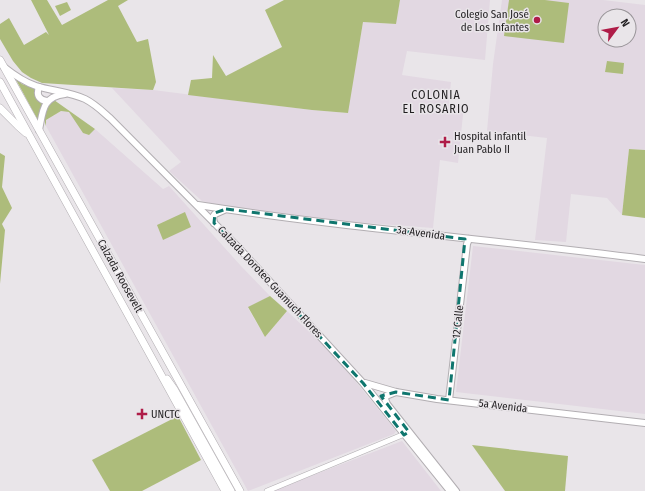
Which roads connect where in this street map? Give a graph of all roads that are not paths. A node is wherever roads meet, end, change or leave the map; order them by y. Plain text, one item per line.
1 (1, 63) edge
2 (0, 82) edge
3 (39, 87) junction
4 (70, 94) junction
5 (47, 101) junction
6 (0, 108) edge
7 (39, 130) junction
8 (29, 135) junction
9 (198, 205) junction
10 (226, 209) junction
11 (214, 223) junction
12 (96, 234) junction
13 (86, 238) junction
14 (467, 241) junction
15 (645, 259) edge
16 (156, 367) junction
17 (363, 383) junction
18 (396, 392) junction
19 (449, 400) junction
20 (645, 423) edge
21 (407, 433) junction
22 (225, 491) edge
23 (231, 491) edge
24 (240, 491) edge
25 (267, 491) edge
26 (450, 491) edge
27 (456, 491) edge

1 - 3 main road, Calzada Doroteo Guamuch Flores
1 - 7 highway, Calzada Roosevelt
2 - 8 highway, Calzada Roosevelt
3 - 4 main road, Calzada Doroteo Guamuch Flores
3 - 5 main road
4 - 5 main road
4 - 9 main road, Calzada Doroteo Guamuch Flores
5 - 7 main road
6 - 8 highway
7 - 12 highway, Calzada Roosevelt
8 - 13 highway, Calzada Roosevelt
9 - 10 main road, 3a Avenida
9 - 11 main road, Calzada Doroteo Guamuch Flores
10 - 11 main road
10 - 14 main road, 3a Avenida
11 - 17 main road, Calzada Doroteo Guamuch Flores
12 - 13 highway
12 - 24 highway, Calzada Roosevelt
13 - 16 highway, Calzada Roosevelt
14 - 15 main road, 3a Avenida
14 - 19 main road, 12 Calle
16 - 22 highway, Calzada Roosevelt
16 - 23 highway
17 - 18 main road, 5a Avenida
17 - 21 main road, Calzada Doroteo Guamuch Flores
18 - 19 main road, 5a Avenida
18 - 21 main road, Calzada Doroteo Guamuch Flores
19 - 20 main road, 5a Avenida
21 - 25 street
21 - 26 main road, Calzada Doroteo Guamuch Flores
21 - 27 main road, Calzada Doroteo Guamuch Flores

